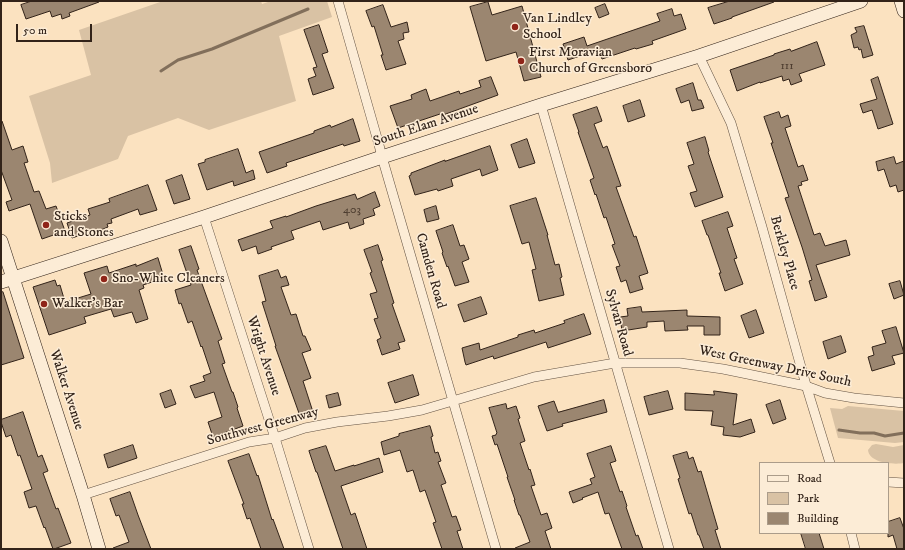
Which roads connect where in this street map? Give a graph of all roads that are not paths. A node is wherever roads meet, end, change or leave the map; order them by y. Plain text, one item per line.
1 (338, 1) edge
2 (861, 1) edge
3 (901, 1) edge
4 (904, 11) edge
5 (699, 56) junction
6 (541, 105) junction
7 (382, 157) junction
8 (204, 217) junction
9 (1, 241) edge
10 (7, 280) edge
11 (615, 363) junction
12 (806, 386) junction
13 (453, 401) junction
14 (904, 403) edge
15 (275, 438) junction
16 (830, 462) edge
17 (889, 482) edge
18 (904, 483) edge
19 (83, 495) junction
20 (851, 534) edge
21 (99, 549) edge
22 (309, 549) edge
23 (496, 549) edge
24 (669, 549) edge
25 (855, 549) edge

1 - 7 street, Camden Road
2 - 5 street, South Elam Avenue
3 - 4 street
5 - 6 street, South Elam Avenue
5 - 12 street, Berkley Place
6 - 7 street, South Elam Avenue
6 - 11 street, Sylvan Road
7 - 8 street, South Elam Avenue
7 - 13 street, Camden Road
8 - 10 street, South Elam Avenue
8 - 15 street, Wright Avenue
9 - 10 street, Walker Avenue
10 - 19 street, Walker Avenue
11 - 12 street, West Greenway Drive South
11 - 13 street, West Greenway Drive South
11 - 24 street, Sylvan Road
12 - 14 street, West Greenway Drive South
12 - 16 street, Berkley Place
13 - 15 street, Southwest Greenway
13 - 23 street, Camden Road
15 - 19 street, Southwest Greenway
15 - 22 street, Wright Avenue
17 - 18 street
19 - 21 street, Walker Avenue
20 - 25 street

